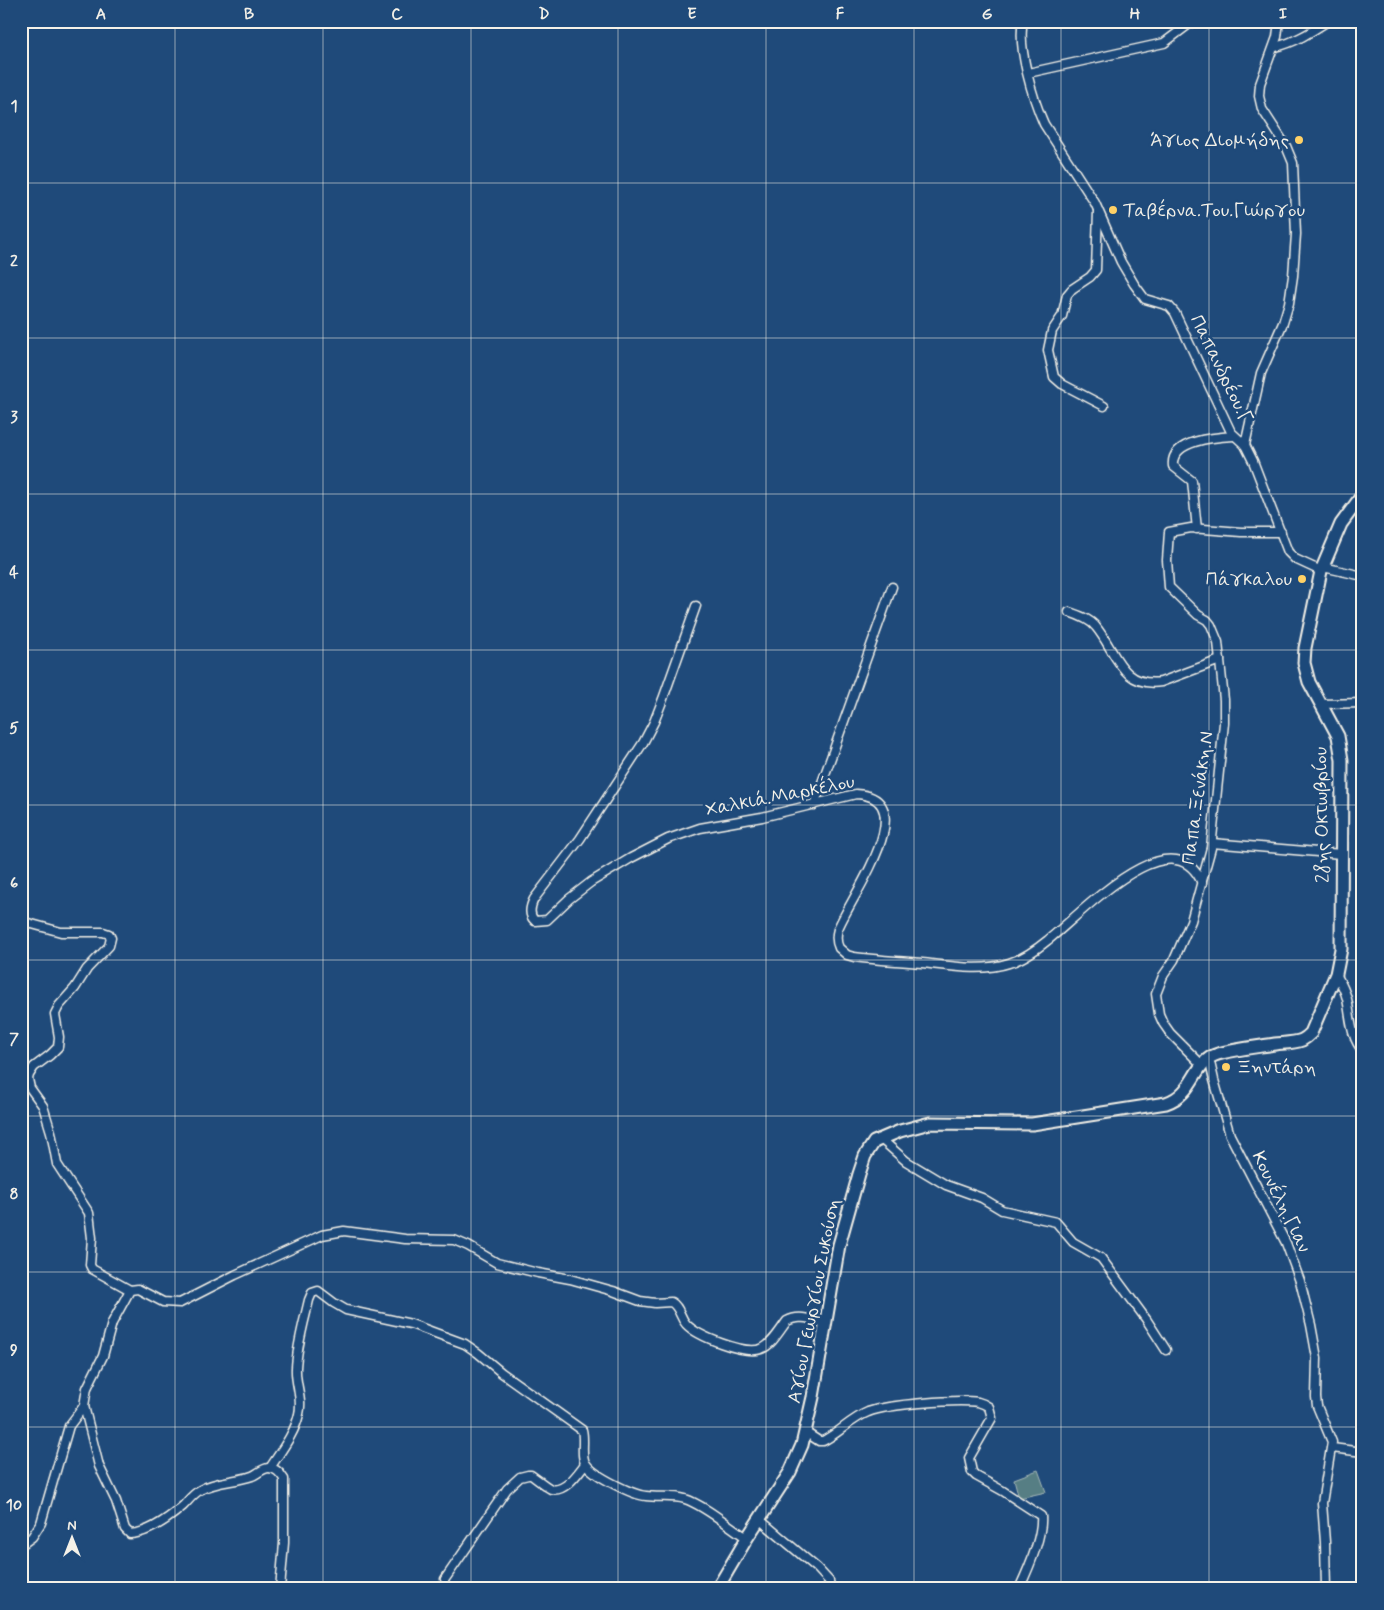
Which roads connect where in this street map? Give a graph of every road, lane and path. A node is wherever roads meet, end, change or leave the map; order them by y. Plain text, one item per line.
1 (1023, 21) edge
2 (1193, 21) edge
3 (1279, 21) edge
4 (1328, 21) edge
5 (1275, 47) junction
6 (1028, 73) junction
7 (1098, 210) junction
8 (1104, 406) dead end
9 (1234, 436) junction
10 (1245, 445) junction
11 (1363, 494) edge
12 (1197, 529) junction
13 (1281, 532) junction
14 (1322, 569) junction
15 (1363, 576) edge
16 (892, 587) dead end
17 (696, 606) dead end
18 (1069, 612) dead end
19 (1220, 660) junction
20 (1322, 704) junction
21 (1363, 704) edge
22 (814, 805) junction
23 (1212, 843) junction
24 (1342, 854) junction
25 (1202, 883) junction
26 (21, 921) edge
27 (1336, 974) junction
28 (1363, 1051) edge
29 (1205, 1062) junction
30 (881, 1139) junction
31 (130, 1290) junction
32 (825, 1323) junction
33 (1166, 1350) dead end
34 (84, 1406) junction
35 (805, 1432) junction
36 (1332, 1448) junction
37 (1363, 1452) edge
38 (585, 1464) junction
39 (270, 1468) junction
40 (760, 1520) junction
41 (747, 1538) junction
42 (21, 1545) edge
43 (445, 1579) dead end
44 (280, 1589) edge
45 (717, 1589) edge
46 (830, 1589) edge
47 (1019, 1589) edge
48 (1326, 1589) edge

1 - 6 street, Παπανδρέου.Γ
2 - 6 street
3 - 5 street
4 - 5 street
5 - 10 street
6 - 7 street, Παπανδρέου.Γ
7 - 8 street
7 - 9 street, Παπανδρέου.Γ
9 - 10 street, Παπανδρέου.Γ
9 - 12 street
10 - 13 street, Παπανδρέου.Γ
11 - 14 main road, 28ης Οκτωβρίου
12 - 13 street
12 - 19 street, Παπα.Ξενάκη.Ν
13 - 14 street, Παπανδρέου.Γ
14 - 15 street, Παπανδρέου.Γ
14 - 20 main road, 28ης Οκτωβρίου
16 - 22 street
17 - 22 street, Χαλκιά.Μαρκέλου
18 - 19 street
19 - 23 street, Παπα.Ξενάκη.Ν
20 - 21 street
20 - 24 main road, 28ης Οκτωβρίου
22 - 25 street, Χαλκιά.Μαρκέλου
23 - 24 street
23 - 25 street, Παπα.Ξενάκη.Ν
24 - 27 main road, 28ης Οκτωβρίου
25 - 29 street, Παπα.Ξενάκη.Ν
26 - 31 street
27 - 28 street
27 - 29 main road
29 - 30 main road, Αγίου Γεωργίου Συκούση
29 - 36 street, Κουνέλη.Γιαν
30 - 32 main road, Αγίου Γεωργίου Συκούση
30 - 33 street
31 - 32 street
31 - 34 street
32 - 35 main road, Αγίου Γεωργίου Συκούση
34 - 39 street
34 - 42 street
35 - 40 main road, Αγίου Γεωργίου Συκούση
35 - 47 street
36 - 37 street
36 - 48 street
38 - 39 street
38 - 41 street
38 - 43 street
39 - 44 street
40 - 41 main road, Αγίου Γεωργίου Συκούση
40 - 46 street
41 - 45 main road, Αγίου Γεωργίου Συκούση

